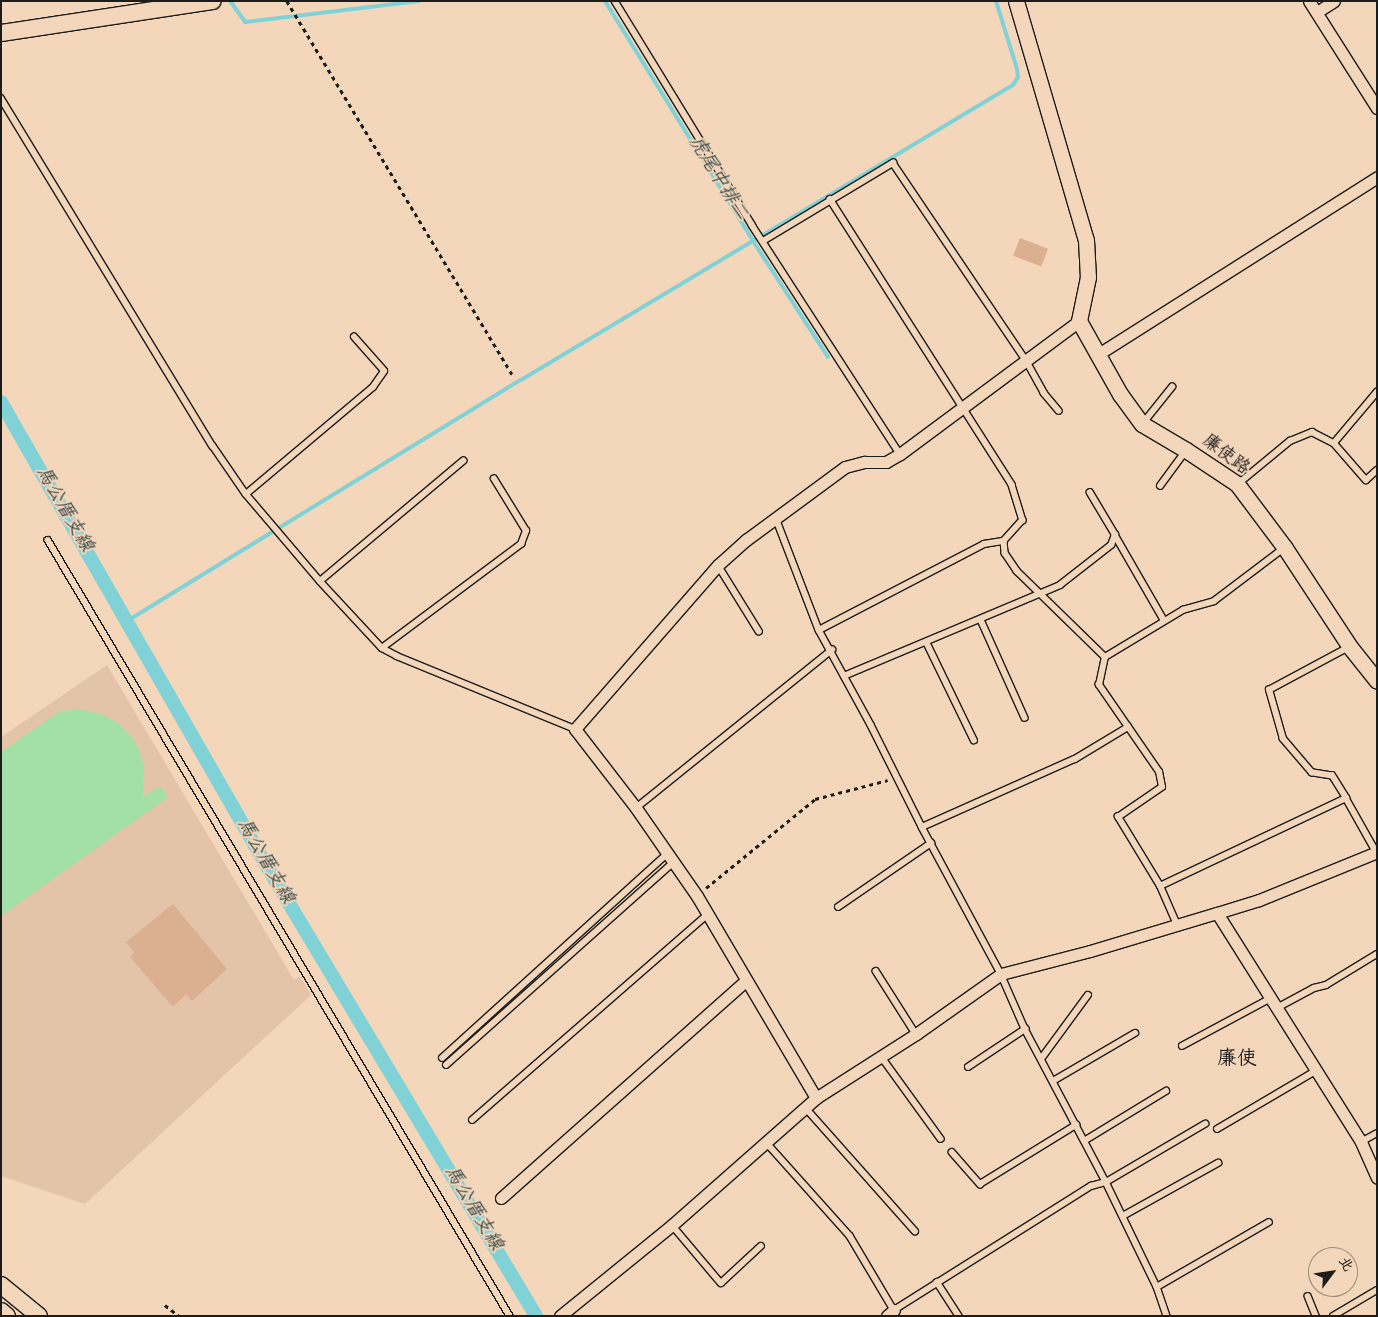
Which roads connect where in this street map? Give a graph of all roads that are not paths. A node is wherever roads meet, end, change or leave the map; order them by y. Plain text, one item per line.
1 (213, 1) edge
2 (616, 1) edge
3 (1016, 1) edge
4 (1309, 1) edge
5 (1334, 1) edge
6 (1317, 12) junction
7 (1, 33) edge
8 (2, 101) edge
9 (1377, 108) edge
10 (1377, 177) edge
11 (830, 200) junction
12 (763, 242) junction
13 (1079, 320) junction
14 (354, 337) dead end
15 (1097, 355) junction
16 (1026, 360) junction
17 (1172, 387) dead end
18 (1377, 392) edge
19 (961, 407) junction
20 (1059, 411) dead end
21 (1142, 424) junction
22 (1334, 443) junction
23 (1186, 450) junction
24 (900, 454) junction
25 (463, 461) dead end
26 (1377, 470) edge
27 (494, 479) dead end
28 (1237, 484) junction
29 (1160, 486) dead end
30 (1090, 493) dead end
31 (246, 494) junction
32 (776, 518) junction
33 (1115, 535) junction
34 (48, 540) dead end
35 (1004, 541) junction
36 (1285, 548) junction
37 (718, 565) junction
38 (320, 581) junction
39 (1040, 595) junction
40 (981, 620) junction
41 (1164, 620) junction
42 (759, 630) dead end
43 (820, 630) junction
44 (927, 643) junction
45 (1350, 646) junction
46 (382, 648) junction
47 (832, 650) junction
48 (1105, 658) junction
49 (844, 676) junction
50 (1377, 682) edge
51 (1025, 718) dead end
52 (1128, 727) junction
53 (575, 729) junction
54 (974, 740) dead end
55 (1346, 798) junction
56 (636, 808) junction
57 (922, 827) junction
58 (931, 842) junction
59 (1377, 852) edge
60 (671, 857) junction
61 (1160, 886) junction
62 (838, 907) dead end
63 (1217, 914) junction
64 (707, 915) junction
65 (1177, 925) junction
66 (1377, 954) edge
67 (876, 971) dead end
68 (1000, 974) junction
69 (745, 981) junction
70 (1088, 994) dead end
71 (1274, 1003) junction
72 (1025, 1029) junction
73 (1134, 1033) dead end
74 (916, 1034) junction
75 (1182, 1046) dead end
76 (881, 1056) junction
77 (442, 1058) dead end
78 (1041, 1059) junction
79 (446, 1065) dead end
80 (968, 1067) dead end
81 (1317, 1070) junction
82 (1053, 1081) junction
83 (1166, 1091) dead end
84 (816, 1098) junction
85 (806, 1107) junction
86 (472, 1120) dead end
87 (1076, 1124) junction
88 (1205, 1124) dead end
89 (1217, 1129) dead end
90 (1377, 1133) edge
91 (941, 1139) dead end
92 (1084, 1141) junction
93 (766, 1142) junction
94 (1361, 1142) junction
95 (952, 1152) dead end
96 (1218, 1163) dead end
97 (1377, 1178) edge
98 (1106, 1182) junction
99 (501, 1198) dead end
100 (1123, 1216) junction
101 (1269, 1222) dead end
102 (672, 1225) junction
103 (915, 1231) dead end
104 (761, 1246) dead end
105 (937, 1282) junction
106 (1, 1284) edge
107 (1157, 1287) junction
108 (1377, 1290) edge
109 (1308, 1297) edge
110 (1, 1311) edge
111 (891, 1313) edge
112 (7, 1316) edge
113 (39, 1316) edge
114 (510, 1316) edge
115 (560, 1316) edge
116 (959, 1316) edge
117 (1167, 1316) edge
118 (1316, 1316) edge
119 (1333, 1316) edge

1 - 7 main road
2 - 12 lane
3 - 13 street
4 - 6 street
5 - 6 street
6 - 9 street
8 - 31 lane
10 - 15 street
11 - 12 lane
11 - 16 lane
11 - 19 lane
12 - 24 lane
13 - 15 street, 廉使路
13 - 16 street
14 - 31 lane
15 - 21 street, 廉使路
16 - 19 street
16 - 20 lane
17 - 21 lane
18 - 22 lane
19 - 24 street
19 - 35 lane
21 - 23 street, 廉使路
22 - 26 lane
22 - 28 lane
23 - 28 street, 廉使路
23 - 29 lane
24 - 32 street
25 - 38 lane
27 - 46 lane
28 - 36 street, 廉使路
30 - 33 lane
31 - 38 lane
32 - 37 street
32 - 43 lane
33 - 39 lane
33 - 41 lane
34 - 114 lane
35 - 39 lane
35 - 43 lane
36 - 41 lane
36 - 45 street, 廉使路
37 - 42 lane
37 - 53 street
38 - 46 lane
39 - 40 lane
39 - 48 lane
40 - 44 lane
40 - 51 lane
41 - 48 lane
43 - 47 lane
44 - 49 lane
44 - 54 lane
45 - 50 street, 廉使路
45 - 55 lane
46 - 53 lane
47 - 49 lane
47 - 56 lane
48 - 52 lane
49 - 57 lane
52 - 57 lane
52 - 61 lane
53 - 56 street
55 - 59 lane
55 - 61 lane
56 - 60 street
57 - 58 lane
58 - 62 lane
58 - 68 lane
59 - 63 street
60 - 64 street
60 - 77 lane
60 - 79 lane
61 - 65 lane
63 - 65 street
63 - 71 street
64 - 69 street
64 - 86 lane
65 - 68 street
66 - 71 lane
67 - 74 lane
68 - 72 lane
68 - 74 street
69 - 84 street
69 - 99 street
70 - 78 lane
71 - 75 lane
71 - 81 street
72 - 78 lane
72 - 80 lane
73 - 82 lane
74 - 76 street
76 - 84 street
76 - 91 lane
78 - 82 lane
81 - 89 lane
81 - 94 street
82 - 87 lane
83 - 92 lane
84 - 85 street
85 - 93 street
85 - 103 lane
87 - 92 lane
87 - 95 lane
88 - 98 lane
90 - 94 lane
92 - 98 lane
93 - 102 street
93 - 111 lane
94 - 97 street
96 - 100 lane
98 - 100 lane
98 - 105 lane
100 - 107 lane
101 - 107 lane
102 - 104 lane
102 - 115 street
105 - 111 lane
105 - 116 lane
106 - 113 main road
107 - 117 lane
108 - 119 lane
109 - 118 lane
110 - 112 main road

